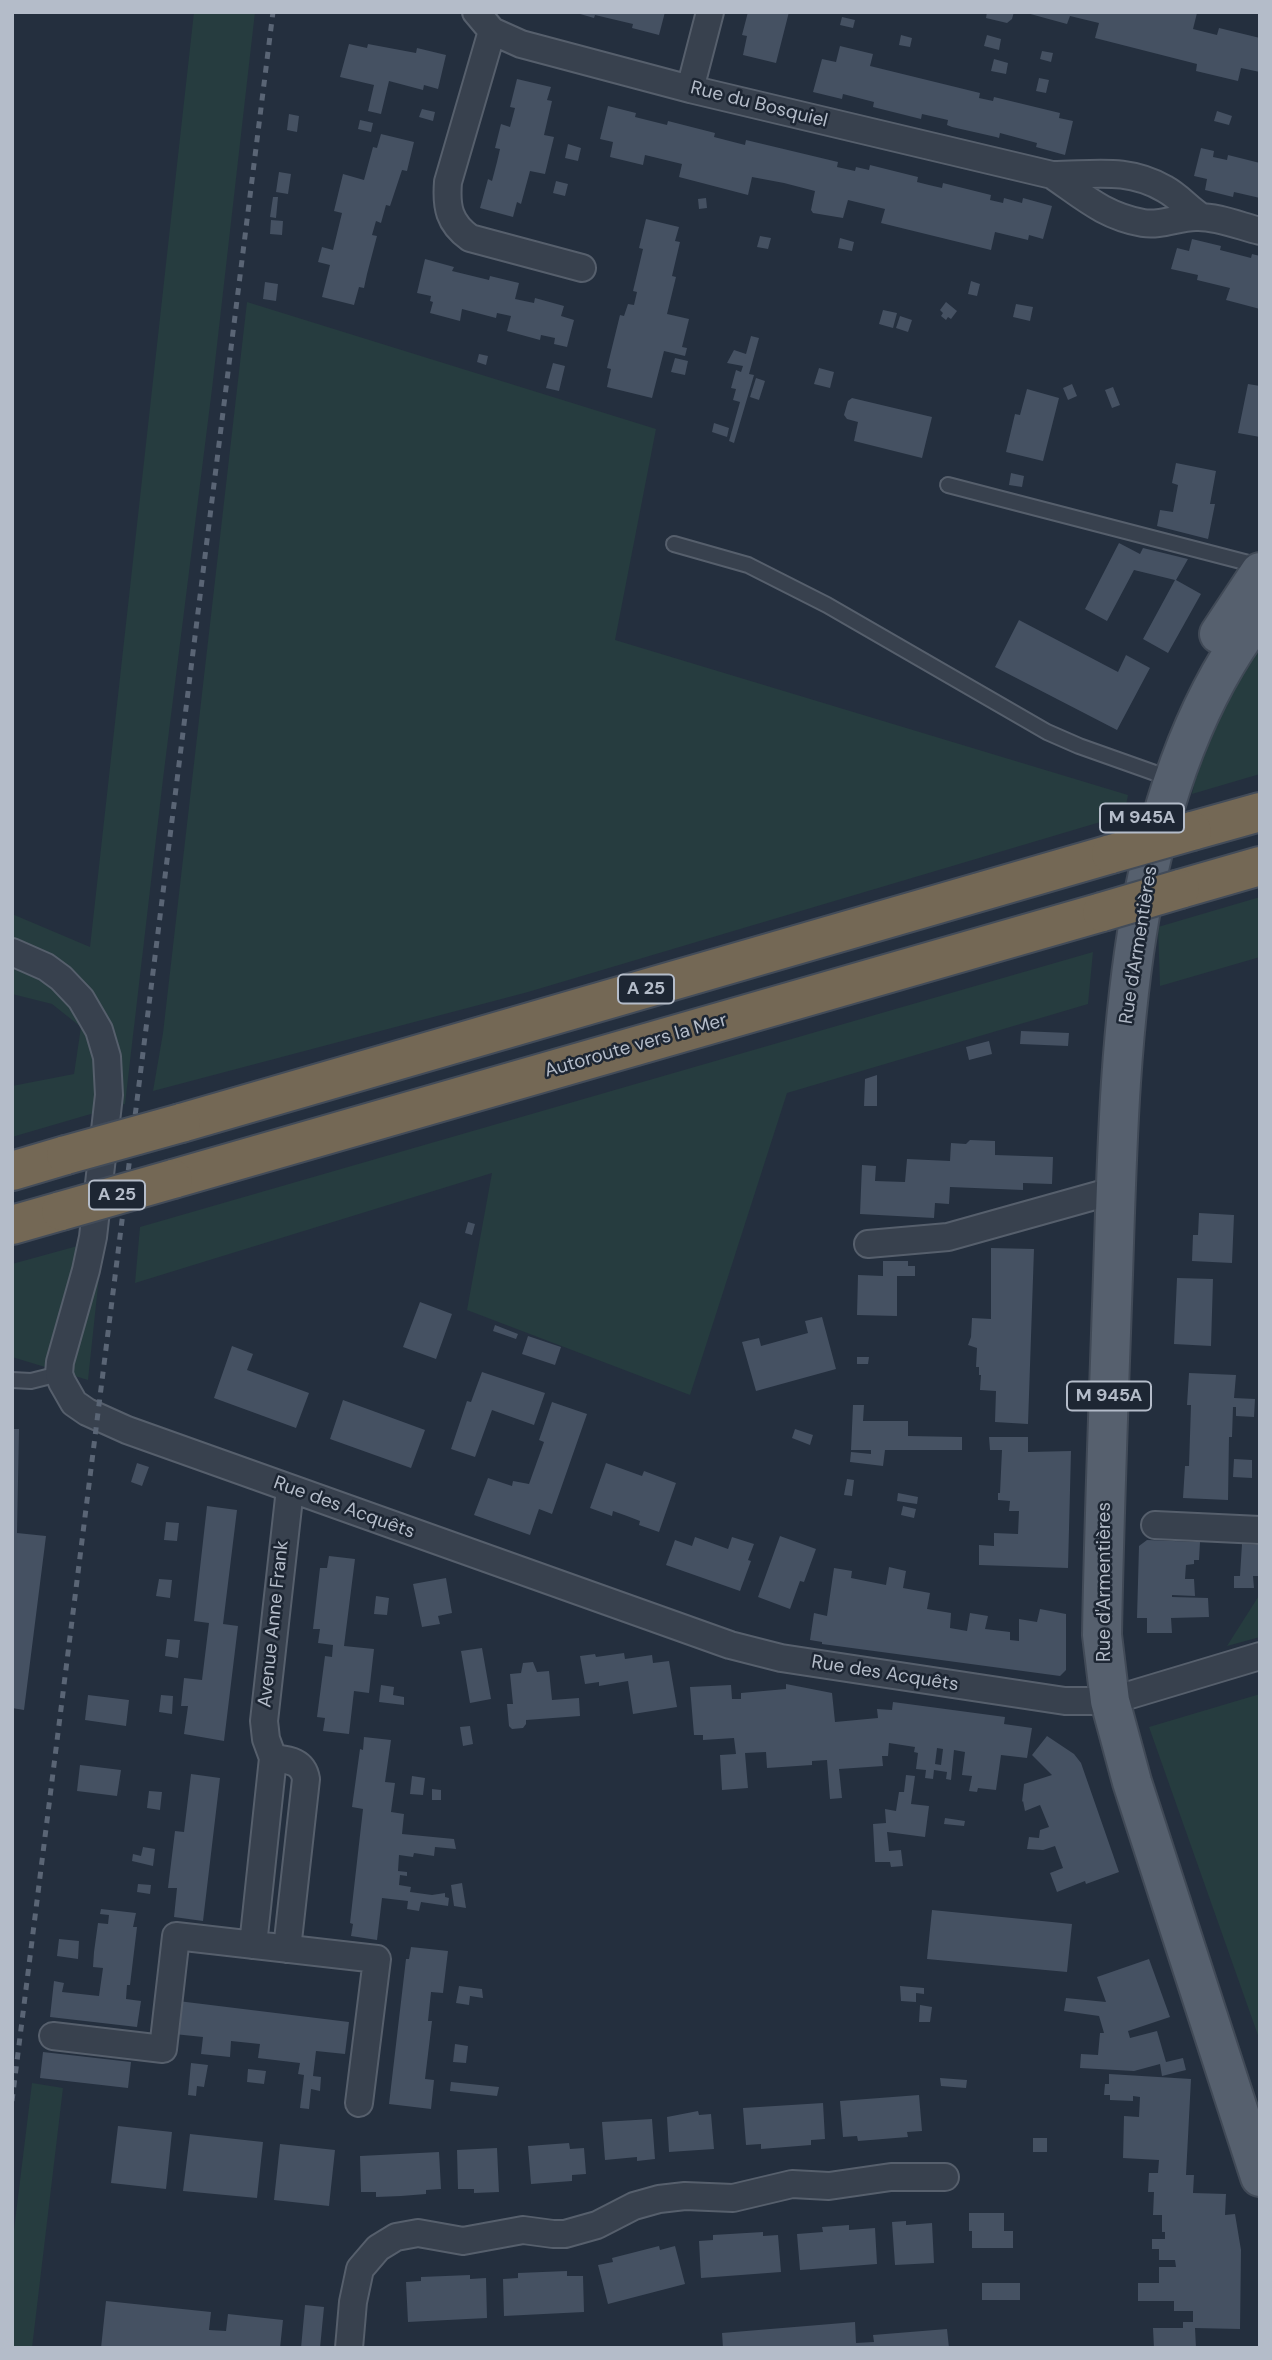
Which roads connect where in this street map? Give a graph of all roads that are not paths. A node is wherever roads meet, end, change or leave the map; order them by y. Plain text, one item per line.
1 (710, 12) edge
2 (484, 22) edge
3 (690, 89) junction
4 (1052, 175) junction
5 (1200, 216) junction
6 (1260, 231) edge
7 (582, 268) dead end
8 (948, 485) dead end
9 (674, 544) dead end
10 (1260, 566) edge
11 (1260, 572) edge
12 (1260, 614) edge
13 (1165, 776) junction
14 (1260, 812) edge
15 (1260, 866) edge
16 (12, 952) edge
17 (12, 1171) edge
18 (1115, 1190) junction
19 (12, 1225) edge
20 (868, 1244) dead end
21 (59, 1374) junction
22 (12, 1380) edge
23 (290, 1489) junction
24 (1155, 1525) dead end
25 (1260, 1530) edge
26 (1260, 1656) edge
27 (1110, 1701) junction
28 (272, 1758) junction
29 (253, 1945) junction
30 (287, 1949) junction
31 (53, 2036) dead end
32 (359, 2103) dead end
33 (945, 2177) dead end
34 (1260, 2177) edge
35 (349, 2348) edge

1 - 3 street
2 - 3 street, Rue du Bosquiel
2 - 7 street
3 - 4 street, Rue du Bosquiel
4 - 5 street, Rue du Bosquiel
4 - 5 street, Rue du Bosquiel
5 - 6 street, Rue du Bosquiel
8 - 10 lane
9 - 13 lane
11 - 13 main road, Rue d'Armentières / M 945A
12 - 13 main road, Rue d'Armentières / M 945A
13 - 18 main road, Rue d'Armentières / M 945A
14 - 17 highway, A 25, bridge
15 - 19 highway, Autoroute vers la Mer / A 25, bridge
16 - 21 street
18 - 20 street
18 - 27 main road, Rue d'Armentières / M 945A
21 - 22 lane
21 - 23 street, Rue des Acquêts
23 - 27 street, Rue des Acquêts
23 - 28 street, Avenue Anne Frank
24 - 25 street
26 - 27 street, Rue des Acquêts
27 - 34 main road, Rue d'Armentières / M 945A
28 - 29 street, Avenue Anne Frank
28 - 30 street
29 - 30 street
29 - 31 street
30 - 32 street
33 - 35 street

